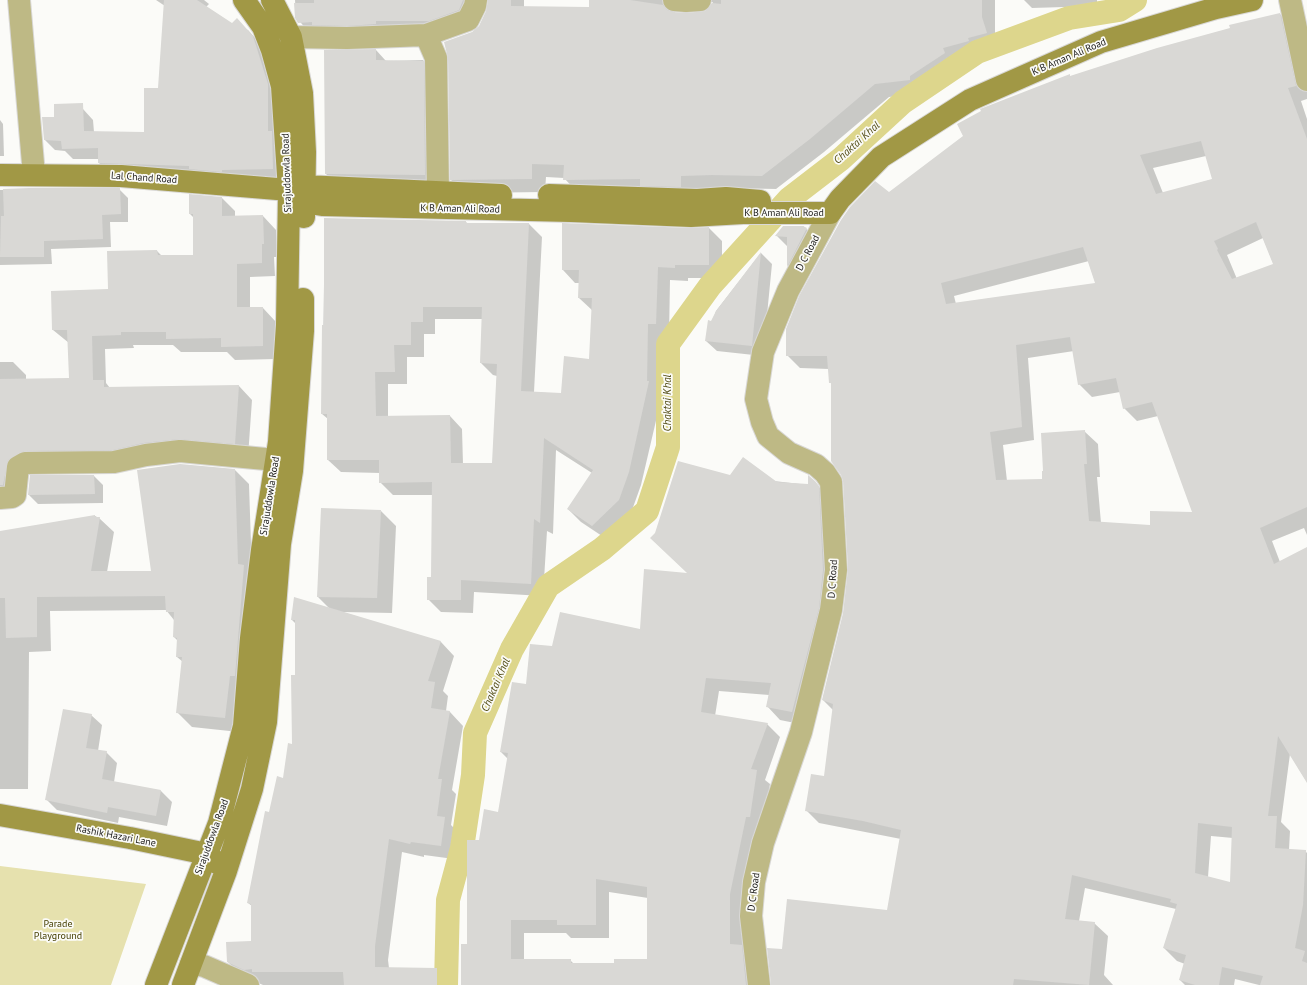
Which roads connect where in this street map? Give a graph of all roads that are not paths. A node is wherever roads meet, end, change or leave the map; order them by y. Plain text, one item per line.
1 (19, 0) edge
2 (244, 0) edge
3 (272, 0) edge
4 (476, 0) edge
5 (674, 0) edge
6 (700, 0) edge
7 (1252, 0) edge
8 (1290, 0) edge
9 (426, 35) junction
10 (291, 37) junction
11 (272, 50) junction
12 (1307, 80) edge
13 (0, 175) edge
14 (34, 175) junction
15 (299, 193) junction
16 (438, 193) junction
17 (835, 206) junction
18 (694, 208) junction
19 (276, 460) junction
20 (0, 498) edge
21 (0, 815) edge
22 (207, 854) junction
23 (226, 871) junction
24 (191, 964) junction
25 (156, 985) edge
26 (183, 985) edge
27 (248, 985) edge
28 (759, 985) edge

1 - 14 street
2 - 11 main road, Sirajuddowla Road
3 - 10 main road, Sirajuddowla Road
4 - 9 street
5 - 6 street
7 - 17 main road, K B Aman Ali Road
8 - 12 street
9 - 10 street
9 - 16 street
10 - 11 street
10 - 15 main road, Sirajuddowla Road
11 - 15 main road, Sirajuddowla Road
13 - 14 main road, Lal Chand Road
14 - 15 main road, Lal Chand Road
15 - 16 main road, K B Aman Ali Road
15 - 18 main road, K B Aman Ali Road
15 - 19 main road, Sirajuddowla Road
15 - 23 main road, Sirajuddowla Road
16 - 18 main road, K B Aman Ali Road
17 - 18 main road, K B Aman Ali Road
17 - 28 street, D C Road
19 - 20 street
19 - 22 main road, Sirajuddowla Road
21 - 22 main road, Rashik Hazari Lane
22 - 23 main road
22 - 25 main road, Sirajuddowla Road
23 - 24 main road, Sirajuddowla Road
24 - 26 main road, Sirajuddowla Road
24 - 27 street

